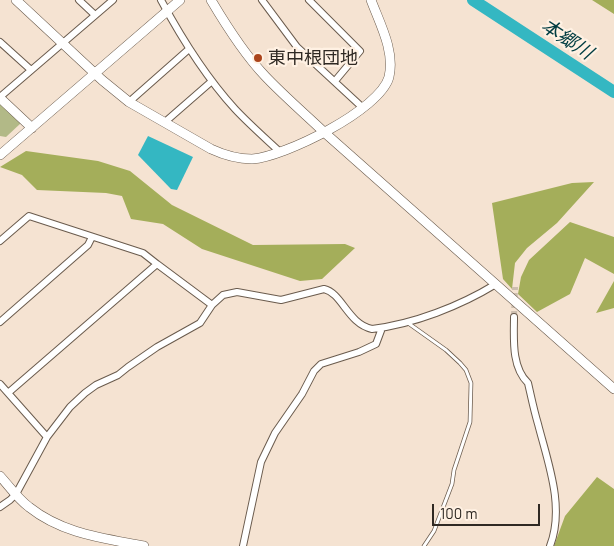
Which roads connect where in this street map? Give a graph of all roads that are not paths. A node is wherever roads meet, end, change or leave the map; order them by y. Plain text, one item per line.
1 (16, 0) edge
2 (79, 0) edge
3 (113, 0) edge
4 (161, 0) edge
5 (180, 0) edge
6 (211, 0) edge
7 (262, 0) edge
8 (309, 0) edge
9 (371, 0) edge
10 (167, 11) junction
11 (95, 15) junction
12 (0, 42) edge
13 (64, 43) junction
14 (189, 49) junction
15 (30, 70) junction
16 (96, 73) junction
17 (212, 81) junction
18 (335, 81) junction
19 (0, 97) edge
20 (129, 102) junction
21 (363, 108) junction
22 (165, 122) junction
23 (32, 128) junction
24 (325, 133) junction
25 (280, 152) junction
26 (0, 155) edge
27 (92, 237) junction
28 (0, 241) edge
29 (157, 264) junction
30 (496, 284) junction
31 (212, 305) junction
32 (514, 317) tunnel mouth
33 (0, 322) edge
34 (407, 322) junction
35 (382, 328) junction
36 (0, 384) edge
37 (614, 389) edge
38 (8, 394) junction
39 (47, 438) junction
40 (0, 476) edge
41 (16, 494) junction
42 (0, 507) edge
43 (144, 546) edge
44 (243, 546) edge
45 (424, 546) edge
46 (550, 546) edge

1 - 13 street
2 - 11 street
3 - 11 street
4 - 10 street
5 - 10 street
6 - 24 street
7 - 18 street
8 - 18 street
9 - 21 street
10 - 14 street
10 - 16 street
11 - 13 street
12 - 15 street
13 - 15 street
13 - 16 street
14 - 17 street
14 - 20 street
15 - 19 street
16 - 20 street
16 - 23 street
17 - 22 street
17 - 25 street
18 - 21 street
19 - 23 street
20 - 22 street
21 - 24 street
22 - 25 street
23 - 26 street
24 - 25 street
24 - 30 street
27 - 28 street
27 - 29 street
27 - 33 street
29 - 31 street
29 - 38 street
30 - 34 street
30 - 37 street
31 - 35 street
31 - 39 street
32 - 46 street
34 - 35 street
34 - 45 lane
35 - 44 street
36 - 38 street
38 - 39 street
39 - 41 street
40 - 41 street
41 - 42 street
41 - 43 street

